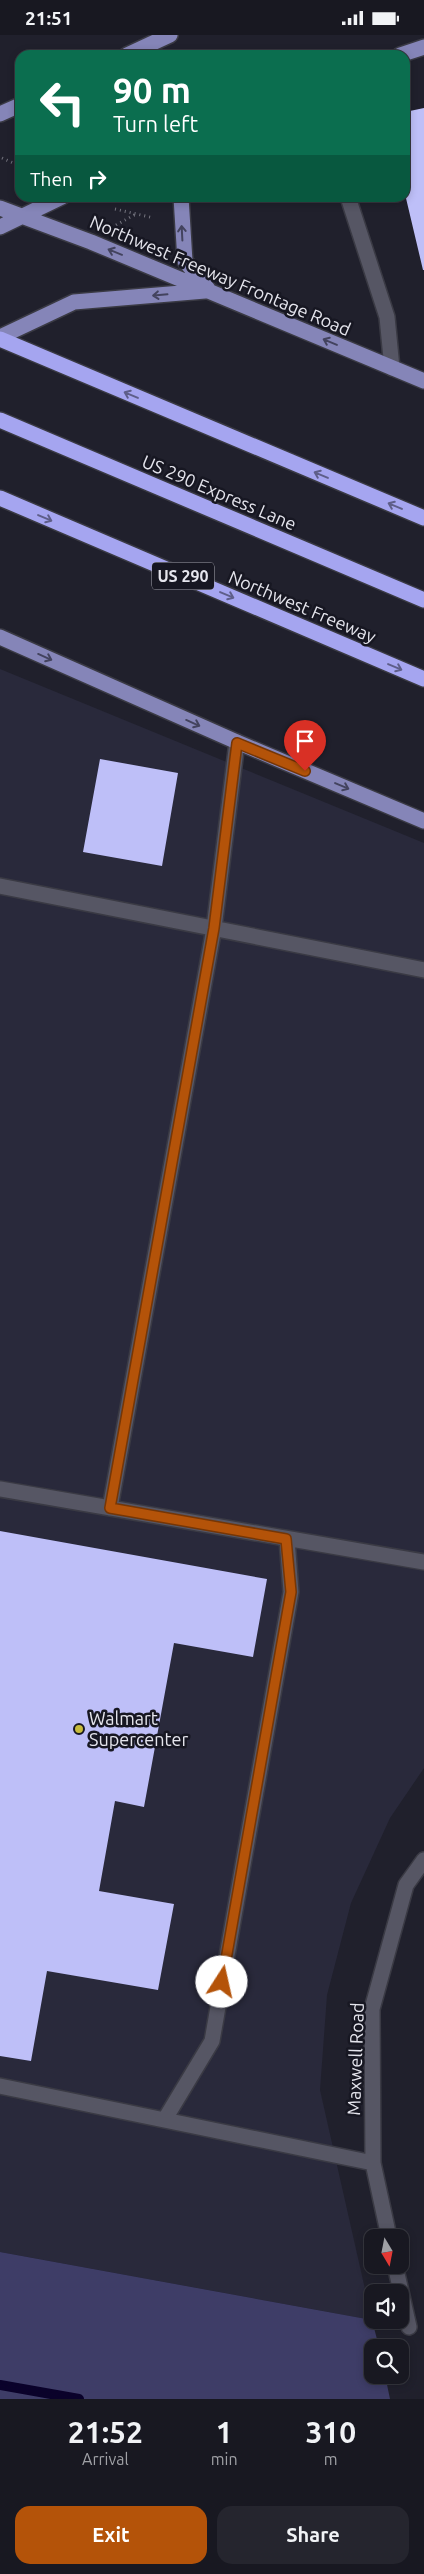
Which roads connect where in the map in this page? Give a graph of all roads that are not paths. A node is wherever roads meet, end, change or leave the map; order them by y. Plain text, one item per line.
1 (170, 35) edge
2 (424, 47) edge
3 (138, 50) edge
4 (410, 52) edge
5 (15, 107) edge
6 (0, 114) edge
7 (52, 202) edge
8 (182, 202) edge
9 (350, 202) edge
10 (0, 208) edge
11 (22, 217) junction
12 (0, 227) edge
13 (209, 291) junction
14 (0, 338) edge
15 (392, 368) junction
16 (424, 381) edge
17 (0, 420) edge
18 (0, 499) edge
19 (424, 518) edge
20 (424, 600) edge
21 (0, 637) edge
22 (424, 679) edge
23 (237, 743) junction
24 (424, 821) edge
25 (0, 886) edge
26 (214, 928) junction
27 (424, 970) edge
28 (0, 1489) edge
29 (110, 1508) junction
30 (286, 1539) junction
31 (424, 1562) edge
32 (424, 1860) edge
33 (0, 2086) edge
34 (165, 2119) junction
35 (373, 2163) junction
36 (387, 2229) edge

1 - 3 main road
2 - 4 main road
5 - 6 main road
7 - 11 main road
13 -> 8 main road
9 - 15 street
10 - 11 main road, Northwest Freeway Frontage Road
11 - 12 main road
13 -> 11 main road, Northwest Freeway Frontage Road
13 -> 14 main road
15 -> 13 main road, Northwest Freeway Frontage Road
19 -> 14 highway
15 - 16 main road, Northwest Freeway Frontage Road
17 - 20 highway, US 290 Express Lane
18 -> 22 highway, Northwest Freeway / US 290
21 -> 23 main road
23 -> 24 main road
23 - 26 street
25 - 26 street
26 - 27 street
26 - 29 street
28 - 29 street
29 - 30 street
30 - 31 street
30 - 34 street
32 - 35 street, Maxwell Road
33 - 34 street
34 - 35 street
35 - 36 street, Maxwell Road

